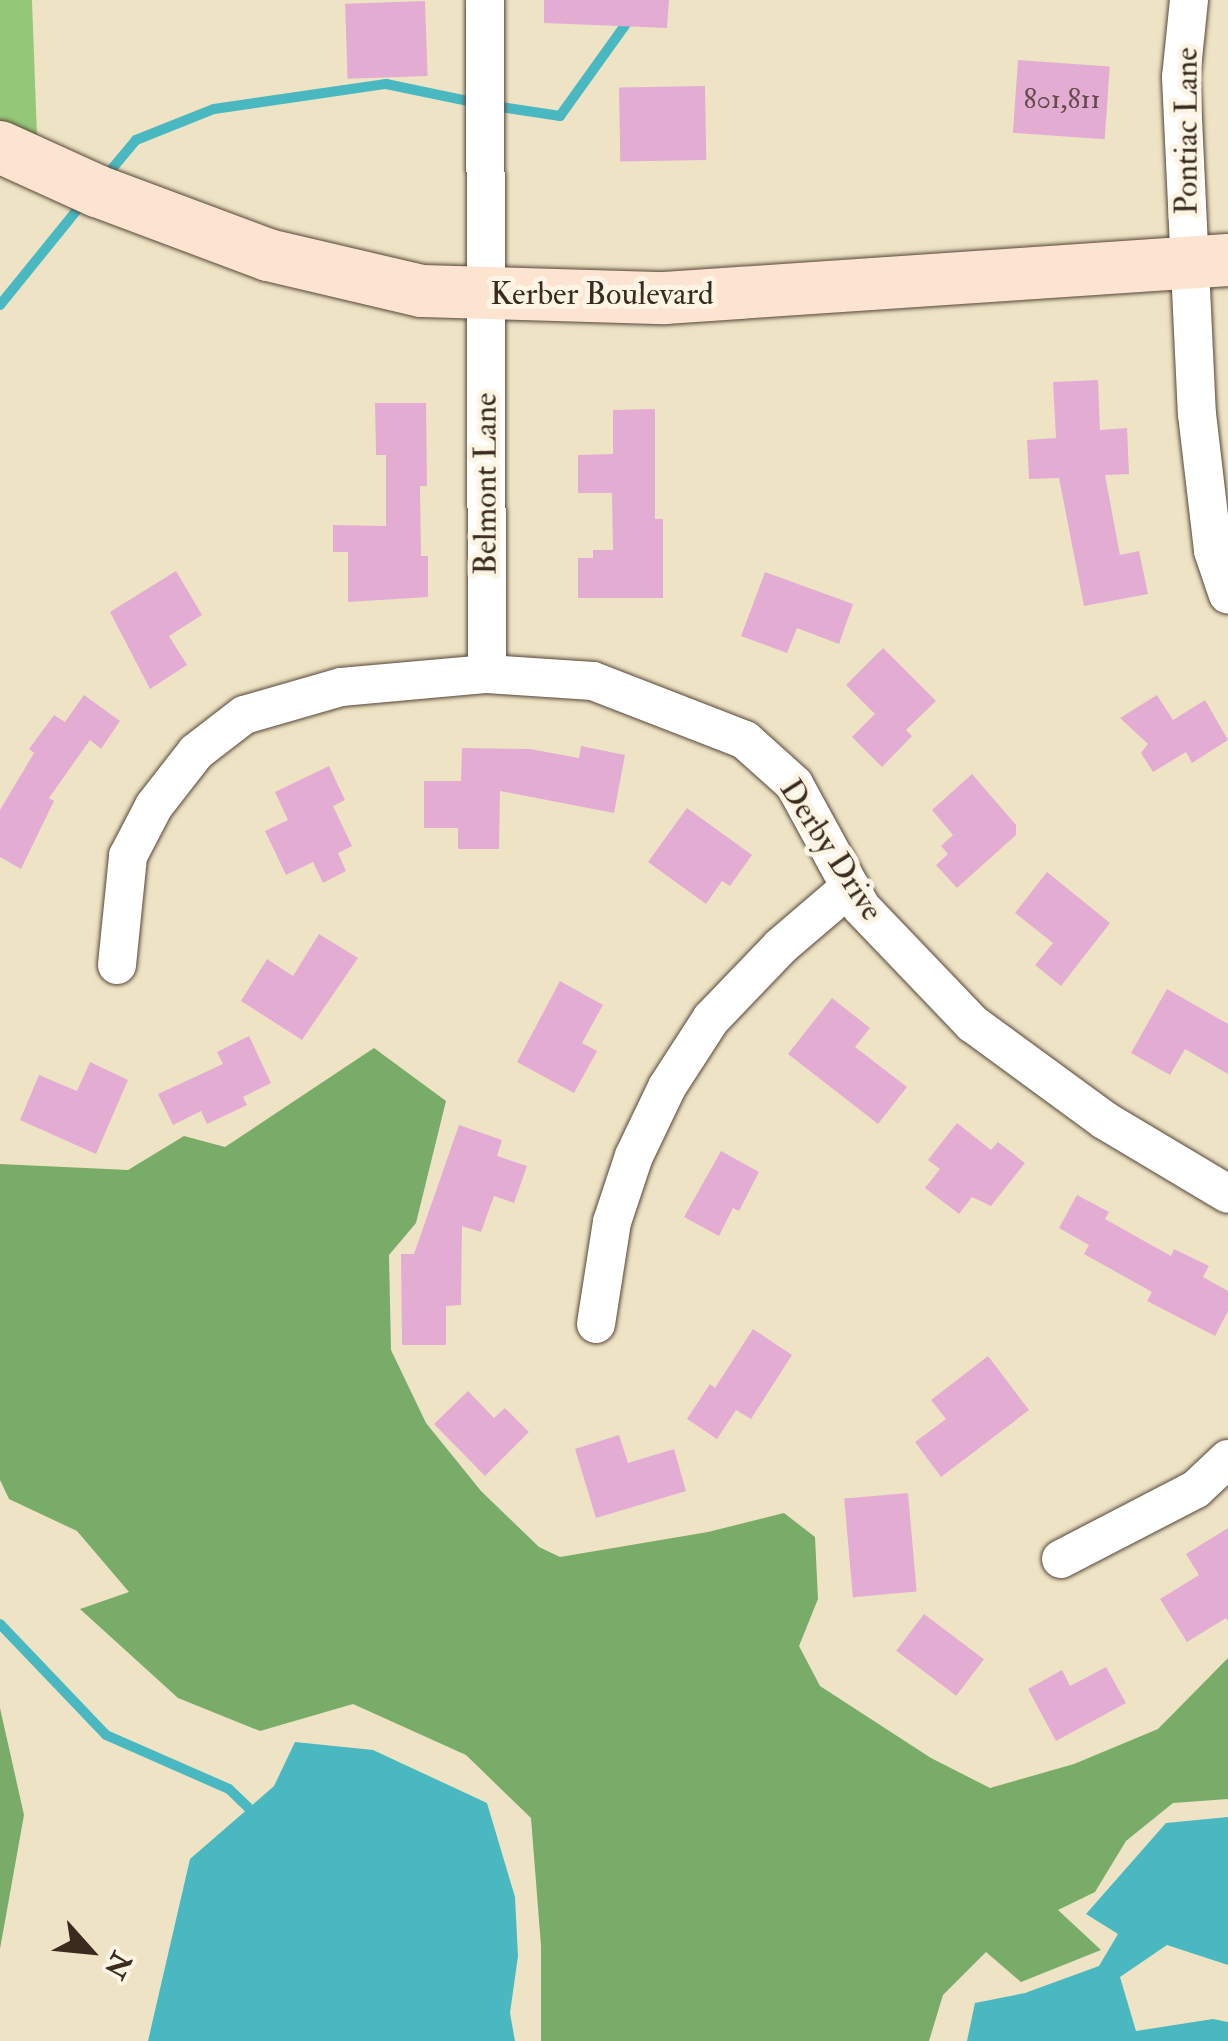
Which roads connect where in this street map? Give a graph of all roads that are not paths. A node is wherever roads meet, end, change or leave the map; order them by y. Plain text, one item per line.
1 (485, 0) edge
2 (1189, 0) edge
3 (0, 148) edge
4 (1208, 261) edge
5 (485, 295) junction
6 (1228, 596) edge
7 (487, 674) junction
8 (850, 887) junction
9 (116, 965) dead end
10 (1228, 1194) edge
11 (596, 1324) dead end
12 (1228, 1460) edge
13 (1061, 1559) dead end

1 - 5 street, Belmont Lane
2 - 4 street, Pontiac Lane
3 - 5 street, Kerber Boulevard
4 - 5 street, Kerber Boulevard
4 - 6 street, Pontiac Lane
5 - 7 street, Belmont Lane
7 - 8 street, Derby Drive
7 - 9 street, Derby Drive
8 - 10 street, Derby Drive
8 - 11 street
12 - 13 street

